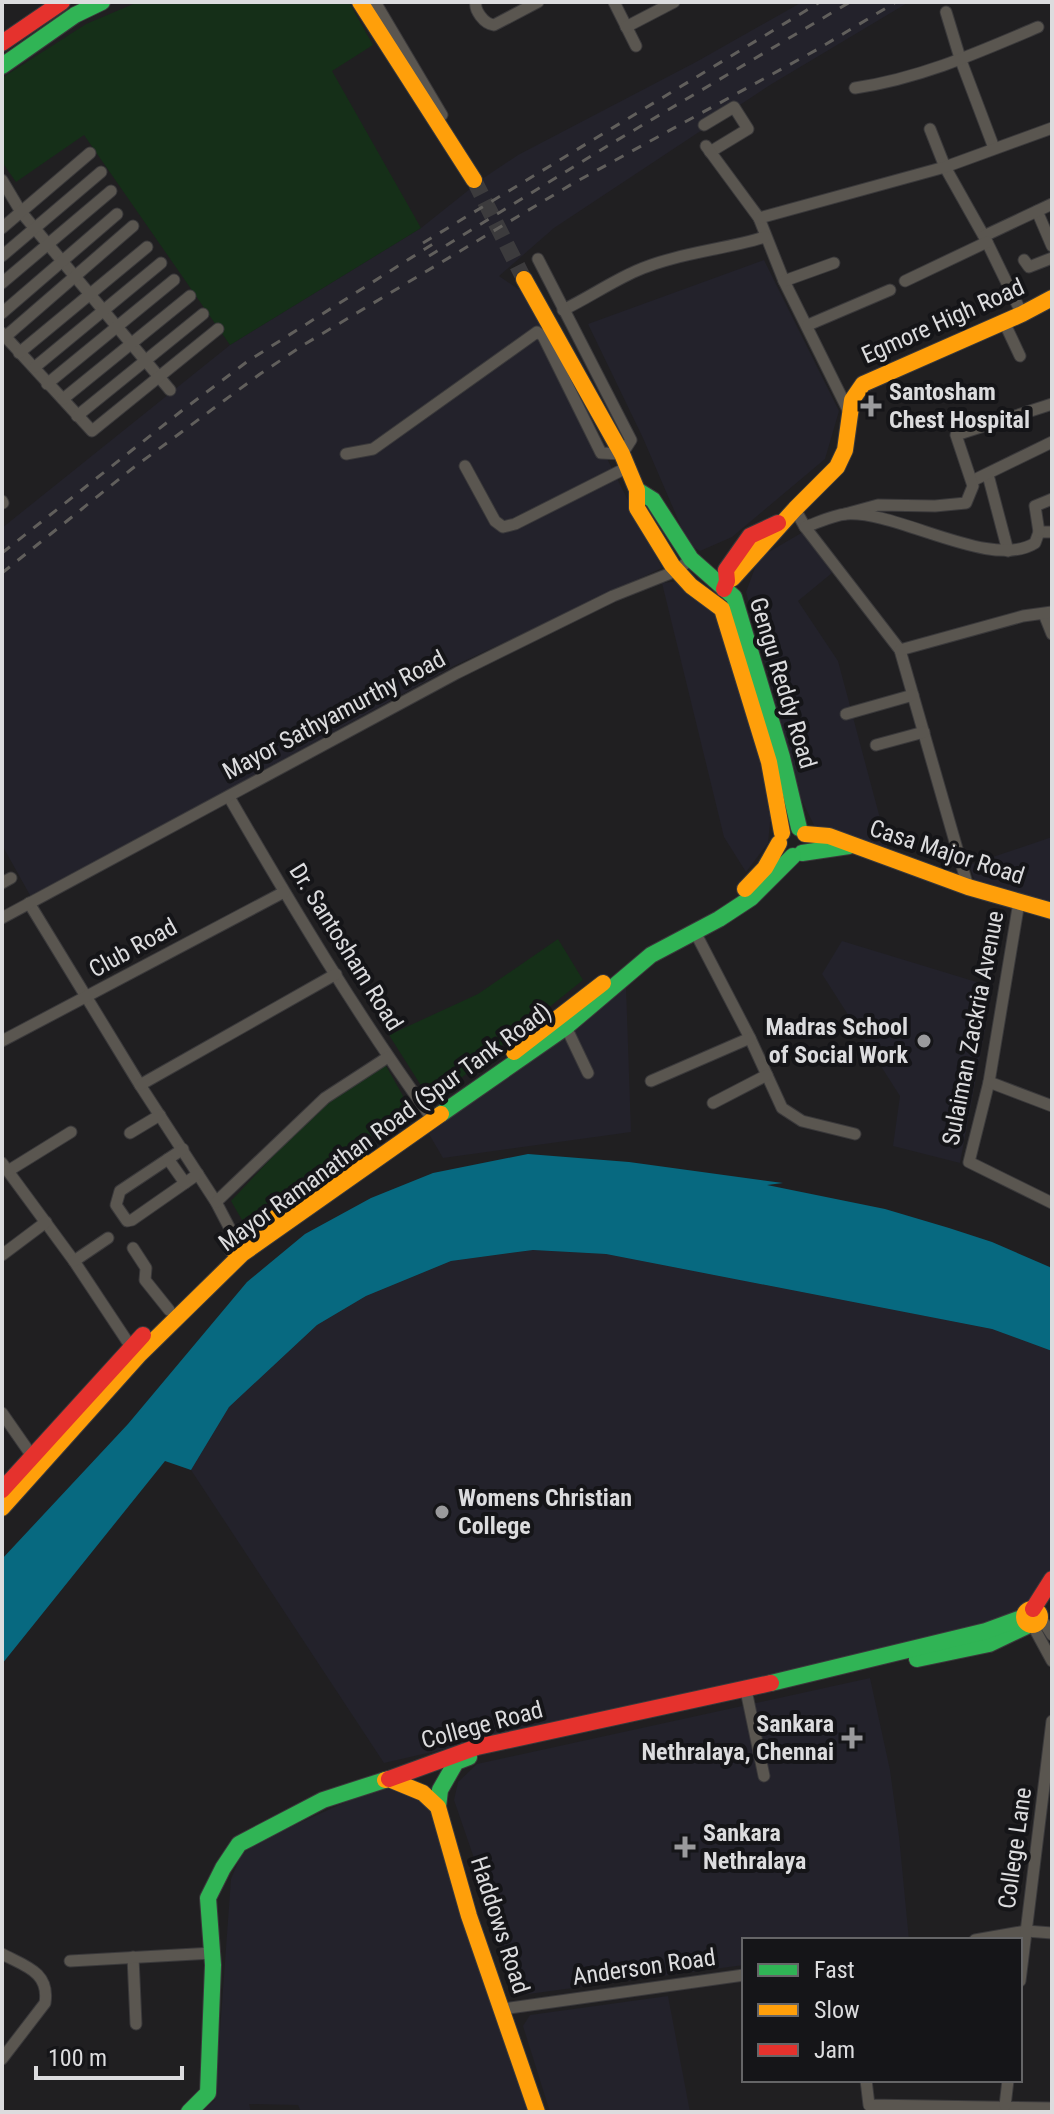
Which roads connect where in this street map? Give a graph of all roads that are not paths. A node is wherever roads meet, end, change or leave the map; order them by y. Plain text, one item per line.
1 (62, 2) edge
2 (102, 2) edge
3 (360, 2) edge
4 (375, 2) edge
5 (476, 2) edge
6 (538, 2) edge
7 (614, 2) edge
8 (674, 2) edge
9 (946, 12) dead end
10 (626, 27) junction
11 (1038, 27) dead end
12 (2, 43) edge
13 (636, 46) dead end
14 (960, 58) junction
15 (2, 66) edge
16 (855, 88) dead end
17 (704, 125) dead end
18 (1052, 128) edge
19 (930, 129) dead end
20 (454, 137) dead end
21 (994, 148) junction
22 (90, 153) dead end
23 (945, 167) junction
24 (101, 172) dead end
25 (2, 180) edge
26 (474, 180) tunnel mouth
27 (111, 191) dead end
28 (1052, 204) edge
29 (1037, 211) junction
30 (21, 212) junction
31 (117, 214) dead end
32 (759, 218) junction
33 (133, 226) dead end
34 (2, 228) edge
35 (35, 228) junction
36 (765, 237) junction
37 (986, 239) junction
38 (49, 245) junction
39 (1052, 246) edge
40 (147, 247) dead end
41 (2, 256) edge
42 (1052, 258) edge
43 (538, 259) dead end
44 (1024, 260) dead end
45 (61, 261) junction
46 (161, 263) dead end
47 (834, 263) dead end
48 (76, 278) junction
49 (524, 279) tunnel mouth
50 (174, 280) dead end
51 (784, 281) junction
52 (905, 281) dead end
53 (2, 283) edge
54 (890, 290) dead end
55 (89, 295) junction
56 (190, 296) dead end
57 (1052, 298) edge
58 (563, 310) junction
59 (105, 312) junction
60 (2, 313) edge
61 (203, 314) dead end
62 (1022, 314) junction
63 (1004, 322) junction
64 (808, 325) junction
65 (116, 327) junction
66 (218, 329) dead end
67 (3, 335) edge
68 (132, 344) junction
69 (19, 353) junction
70 (1020, 356) dead end
71 (145, 360) junction
72 (35, 367) junction
73 (158, 376) junction
74 (47, 384) junction
75 (170, 390) dead end
76 (63, 399) junction
77 (1052, 404) edge
78 (849, 413) junction
79 (77, 416) junction
80 (1052, 442) edge
81 (346, 454) dead end
82 (625, 460) junction
83 (465, 466) dead end
84 (988, 475) junction
85 (972, 481) junction
86 (637, 490) junction
87 (1052, 499) edge
88 (845, 514) junction
89 (791, 515) junction
90 (805, 527) junction
91 (1039, 532) junction
92 (1052, 532) edge
93 (1008, 551) junction
94 (691, 559) junction
95 (676, 571) junction
96 (726, 584) junction
97 (715, 605) junction
98 (1048, 613) edge
99 (1052, 634) edge
100 (900, 650) junction
101 (913, 695) junction
102 (846, 714) dead end
103 (924, 732) junction
104 (876, 745) dead end
105 (229, 797) junction
106 (791, 834) junction
107 (850, 846) junction
108 (797, 854) junction
109 (968, 887) junction
110 (284, 892) junction
111 (1019, 902) junction
112 (29, 903) junction
113 (1052, 911) edge
114 (2, 918) edge
115 (695, 932) junction
116 (336, 974) junction
117 (86, 998) junction
118 (566, 1027) junction
119 (750, 1038) junction
120 (2, 1041) edge
121 (388, 1057) junction
122 (588, 1073) dead end
123 (767, 1075) junction
124 (651, 1081) dead end
125 (989, 1082) junction
126 (140, 1085) junction
127 (713, 1103) dead end
128 (1052, 1106) edge
129 (160, 1115) junction
130 (431, 1117) junction
131 (71, 1132) dead end
132 (130, 1133) dead end
133 (855, 1134) dead end
134 (183, 1149) junction
135 (168, 1159) junction
136 (5, 1167) edge
137 (198, 1174) junction
138 (185, 1183) junction
139 (216, 1202) junction
140 (1052, 1203) edge
141 (46, 1222) junction
142 (108, 1238) dead end
143 (133, 1248) dead end
144 (241, 1249) junction
145 (2, 1255) edge
146 (74, 1261) junction
147 (169, 1310) junction
148 (135, 1350) junction
149 (2, 1413) edge
150 (32, 1456) junction
151 (2, 1490) edge
152 (2, 1508) edge
153 (1052, 1579) edge
154 (1036, 1617) edge
155 (1052, 1635) edge
156 (1052, 1661) edge
157 (747, 1695) junction
158 (1052, 1721) edge
159 (764, 1776) dead end
160 (389, 1779) junction
161 (438, 1807) junction
162 (1026, 1931) junction
163 (1052, 1933) edge
164 (986, 1938) edge
165 (213, 1953) junction
166 (2, 1954) edge
167 (133, 1957) junction
168 (70, 1961) dead end
169 (1022, 1964) edge
170 (742, 1975) edge
171 (503, 2009) junction
172 (136, 2024) dead end
173 (2, 2059) edge
174 (866, 2082) edge
175 (1008, 2082) edge
176 (1005, 2106) junction
177 (1052, 2108) edge
178 (189, 2112) edge
179 (537, 2112) edge

1 - 12 main road
2 - 15 main road
3 - 26 main road
4 - 20 street
5 - 6 street
7 - 10 street
8 - 10 street
9 - 14 street
10 - 13 street
11 - 14 street
14 - 16 street
14 - 21 street
17 - 32 street
18 - 21 street
19 - 23 street
21 - 23 street
22 - 30 street
23 - 32 street
23 - 37 street
24 - 35 street
25 - 30 street
27 - 38 street
28 - 29 street
29 - 37 street
29 - 39 street
30 - 34 street
30 - 35 street
31 - 45 street
32 - 36 street
33 - 48 street
35 - 38 street
35 - 41 street
36 - 51 street
36 - 58 street
37 - 52 street
37 - 62 street
38 - 45 street
38 - 53 street
40 - 55 street
42 - 44 street
43 - 58 street
45 - 48 street
45 - 60 street
46 - 59 street
47 - 51 street
48 - 55 street
48 - 67 street
49 - 82 main road, Gengu Reddy Road
50 - 65 street
51 - 64 street
54 - 64 street
55 - 59 street
55 - 69 street
56 - 68 street
57 - 62 main road, Egmore High Road
58 - 82 street
59 - 65 street
59 - 72 street
61 - 71 street
62 - 63 main road, Egmore High Road
63 - 70 street
63 - 78 main road, Egmore High Road
64 - 78 street
65 - 68 street
65 - 74 street
66 - 73 street
67 - 69 street
68 - 71 street
68 - 76 street
69 - 72 street
71 - 73 street
71 - 79 street
72 - 74 street
73 - 75 street
73 - 79 street
74 - 76 street
76 - 79 street
77 - 85 street
78 - 89 main road, Egmore High Road
80 - 84 street
81 - 82 street
82 - 83 street
82 - 86 main road, Gengu Reddy Road
84 - 85 street
84 - 93 street
85 - 88 street
86 - 94 main road
86 - 95 main road, Gengu Reddy Road
87 - 91 street
88 - 90 street
88 - 93 street
89 - 90 street
89 - 96 main road, Egmore High Road
90 - 100 street
91 - 92 street
91 - 93 street
94 - 95 street, Mayor Sathyamurthy Road
94 - 96 main road
95 - 97 main road, Gengu Reddy Road
95 - 105 street, Mayor Sathyamurthy Road
96 - 97 main road, Egmore High Road
96 - 106 main road, Gengu Reddy Road
97 - 106 main road
98 - 99 street
98 - 100 street
100 - 101 street
101 - 102 street
101 - 103 street
103 - 104 street
103 - 109 street
105 - 110 street, Dr. Santosham Road
105 - 112 street, Mayor Sathyamurthy Road
106 - 107 main road, Casa Major Road
106 - 108 main road
106 - 108 main road
106 - 130 main road, Mayor Ramanathan Road (Spur Tank Road)
107 - 108 main road
107 - 109 main road, Casa Major Road
108 - 115 main road, Mayor Ramanathan Road (Spur Tank Road)
109 - 111 main road, Casa Major Road
110 - 116 street, Dr. Santosham Road
110 - 117 street, Club Road
111 - 113 main road, Casa Major Road
111 - 125 street, Sulaiman Zackria Avenue
112 - 114 street, Mayor Sathyamurthy Road
112 - 117 street
115 - 118 main road, Mayor Ramanathan Road (Spur Tank Road)
115 - 119 street
116 - 121 street, Dr. Santosham Road
116 - 126 street
117 - 120 street, Club Road
117 - 126 street
118 - 122 street
118 - 144 main road, Mayor Ramanathan Road (Spur Tank Road)
119 - 123 street
119 - 124 street
121 - 130 street, Dr. Santosham Road
121 - 139 street
123 - 127 street
123 - 133 street
125 - 128 street
125 - 140 street, Sulaiman Zackria Avenue
126 - 129 street
129 - 132 street
129 - 134 street
130 - 144 main road, Mayor Ramanathan Road (Spur Tank Road)
131 - 136 street
134 - 135 street
134 - 137 street
135 - 138 street
135 - 138 street
136 - 141 street
137 - 138 street
137 - 139 street
139 - 144 street
141 - 145 street
141 - 146 street
142 - 146 street
143 - 147 street
144 - 147 main road, Mayor Ramanathan Road (Spur Tank Road)
144 - 148 main road, Mayor Ramanathan Road (Spur Tank Road)
146 - 148 street
147 - 148 main road, Mayor Ramanathan Road (Spur Tank Road)
148 - 150 main road, Mayor Ramanathan Road (Spur Tank Road)
148 - 152 main road, Mayor Ramanathan Road (Spur Tank Road)
149 - 150 street
150 - 151 main road, Mayor Ramanathan Road (Spur Tank Road)
153 - 154 main road
154 - 155 street
154 - 156 street
154 - 157 main road, College Road
154 - 160 main road, College Road
157 - 159 street
157 - 161 main road, College Road
158 - 162 street, College Lane
160 - 161 main road
160 - 165 main road, College Road
161 - 171 main road, Haddows Road
162 - 163 street
162 - 164 street
162 - 169 street, College Lane
165 - 167 street
165 - 178 main road, College Road
166 - 173 street
167 - 168 street
167 - 172 street
170 - 171 street, Anderson Road
171 - 179 main road, Haddows Road
174 - 176 street
175 - 176 street
176 - 177 street

